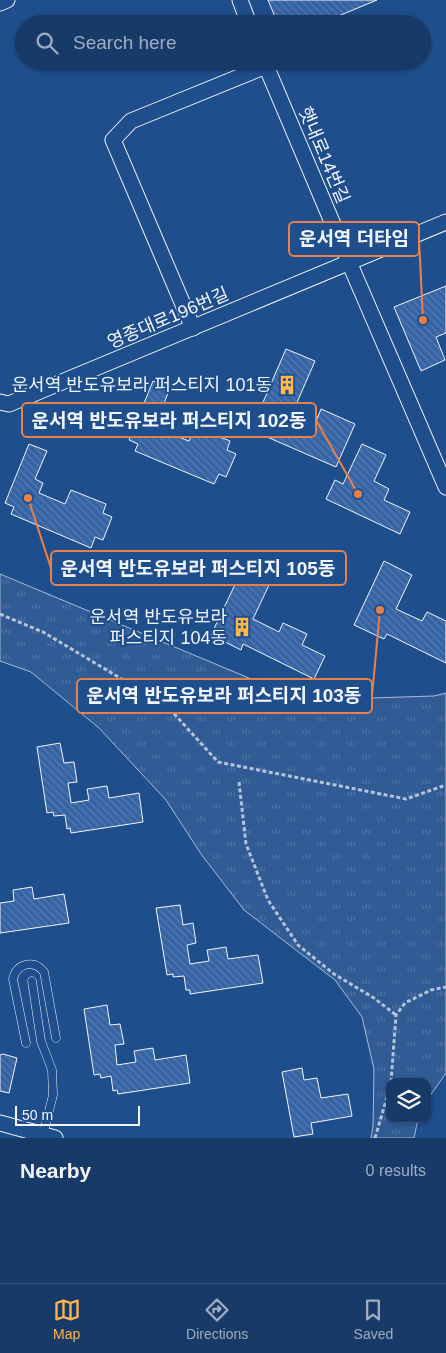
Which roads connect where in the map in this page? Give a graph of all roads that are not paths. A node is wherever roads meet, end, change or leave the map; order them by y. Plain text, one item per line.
1 (7, 0) edge
2 (240, 0) edge
3 (0, 3) edge
4 (246, 15) edge
5 (251, 70) edge
6 (268, 70) edge
7 (446, 222) edge
8 (349, 262) junction
9 (193, 328) junction
10 (0, 402) edge
11 (446, 487) edge
12 (32, 981) dead end
13 (56, 1038) dead end
14 (26, 1043) dead end
15 (0, 1124) edge
16 (49, 1136) edge

1 - 3 street
2 - 4 street
5 - 9 street
6 - 8 street, 햇내로14번길
7 - 8 street, 영종대로196번길
8 - 9 street, 영종대로196번길
8 - 11 street
9 - 10 street, 영종대로196번길
12 - 16 lane
13 - 14 lane
15 - 16 street

